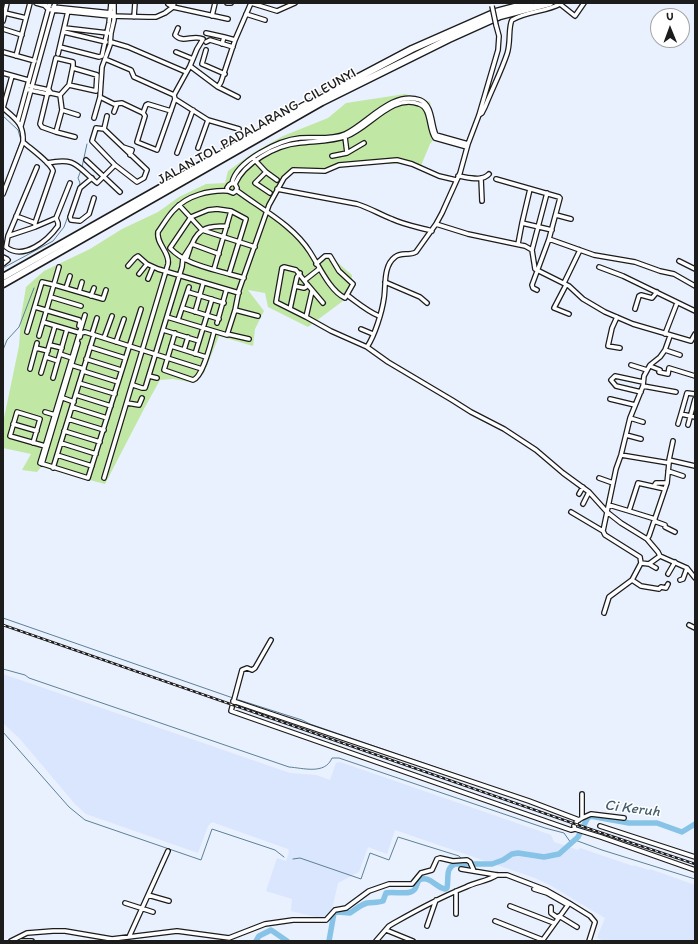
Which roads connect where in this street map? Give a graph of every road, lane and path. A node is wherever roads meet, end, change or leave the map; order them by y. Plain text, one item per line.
1 (7, 3) edge
2 (30, 3) edge
3 (36, 3) edge
4 (111, 3) edge
5 (114, 3) edge
6 (135, 3) edge
7 (215, 3) edge
8 (251, 3) edge
9 (295, 3) edge
10 (511, 3) edge
11 (542, 3) edge
12 (550, 3) edge
13 (584, 3) edge
14 (168, 4) edge
15 (491, 4) edge
16 (174, 5) edge
17 (530, 5) edge
18 (50, 6) edge
19 (68, 10) junction
20 (166, 11) junction
21 (496, 12) junction
22 (5, 13) junction
23 (113, 14) junction
24 (246, 14) junction
25 (212, 16) junction
26 (134, 17) junction
27 (26, 18) junction
28 (228, 19) dead end
29 (265, 20) dead end
30 (3, 21) edge
31 (178, 28) dead end
32 (3, 29) edge
33 (64, 30) junction
34 (108, 33) junction
35 (206, 33) dead end
36 (22, 35) junction
37 (224, 37) junction
38 (235, 40) junction
39 (106, 42) junction
40 (111, 42) junction
41 (206, 42) dead end
42 (222, 44) junction
43 (60, 47) junction
44 (233, 47) junction
45 (206, 50) dead end
46 (3, 52) edge
47 (176, 52) dead end
48 (58, 54) dead end
49 (16, 56) junction
50 (105, 59) junction
51 (193, 59) junction
52 (34, 60) junction
53 (38, 62) junction
54 (190, 66) junction
55 (73, 68) junction
56 (186, 72) junction
57 (3, 73) edge
58 (224, 74) junction
59 (12, 76) junction
60 (28, 80) junction
61 (27, 85) junction
62 (69, 85) junction
63 (32, 86) junction
64 (218, 87) junction
65 (3, 90) edge
66 (26, 90) junction
67 (8, 91) junction
68 (31, 91) junction
69 (49, 92) junction
70 (60, 95) junction
71 (100, 97) junction
72 (175, 97) junction
73 (238, 97) dead end
74 (118, 104) junction
75 (3, 108) edge
76 (62, 110) junction
77 (193, 110) junction
78 (171, 111) junction
79 (114, 112) dead end
80 (143, 113) junction
81 (78, 115) dead end
82 (479, 115) junction
83 (107, 116) dead end
84 (94, 118) dead end
85 (18, 120) junction
86 (208, 120) junction
87 (21, 126) junction
88 (104, 129) junction
89 (239, 129) dead end
90 (56, 132) junction
91 (75, 137) dead end
92 (345, 137) junction
93 (439, 138) junction
94 (23, 142) junction
95 (364, 143) dead end
96 (468, 145) junction
97 (198, 148) dead end
98 (177, 153) dead end
99 (347, 153) junction
100 (332, 156) dead end
101 (254, 159) junction
102 (86, 160) dead end
103 (47, 163) junction
104 (115, 165) junction
105 (37, 167) dead end
106 (266, 172) junction
107 (489, 174) dead end
108 (105, 176) junction
109 (92, 178) junction
110 (457, 178) junction
111 (481, 178) junction
112 (496, 179) dead end
113 (277, 180) dead end
114 (70, 183) dead end
115 (233, 184) junction
116 (228, 189) junction
117 (277, 189) junction
118 (530, 189) junction
119 (235, 191) junction
120 (120, 192) dead end
121 (270, 193) dead end
122 (3, 194) edge
123 (547, 194) junction
124 (94, 198) dead end
125 (482, 201) dead end
126 (179, 205) junction
127 (231, 211) junction
128 (267, 212) junction
129 (556, 215) junction
130 (16, 216) junction
131 (191, 217) junction
132 (56, 218) junction
133 (571, 219) dead end
134 (436, 224) junction
135 (522, 224) junction
136 (35, 225) junction
137 (227, 226) junction
138 (538, 227) junction
139 (202, 230) junction
140 (552, 230) junction
141 (432, 231) junction
142 (8, 236) junction
143 (224, 238) junction
144 (549, 239) junction
145 (238, 242) junction
146 (518, 244) junction
147 (191, 246) junction
148 (255, 247) junction
149 (532, 250) junction
150 (580, 250) junction
151 (219, 254) junction
152 (3, 257) edge
153 (184, 259) junction
154 (679, 261) dead end
155 (3, 264) edge
156 (147, 264) junction
157 (316, 264) junction
158 (128, 266) dead end
159 (153, 267) junction
160 (599, 267) dead end
161 (60, 268) dead end
162 (214, 269) junction
163 (319, 269) junction
164 (695, 269) edge
165 (538, 270) junction
166 (166, 272) junction
167 (300, 273) junction
168 (139, 274) dead end
169 (228, 274) junction
170 (70, 276) dead end
171 (179, 276) junction
172 (3, 278) edge
173 (244, 278) junction
174 (148, 280) dead end
175 (82, 282) dead end
176 (306, 282) junction
177 (385, 282) junction
178 (3, 284) edge
179 (203, 284) junction
180 (565, 284) junction
181 (55, 285) junction
182 (295, 286) junction
183 (695, 286) edge
184 (189, 287) dead end
185 (66, 288) junction
186 (94, 288) dead end
187 (106, 290) dead end
188 (226, 290) junction
189 (537, 290) dead end
190 (312, 291) junction
191 (79, 292) junction
192 (188, 292) junction
193 (657, 292) junction
194 (239, 293) junction
195 (91, 296) junction
196 (199, 296) junction
197 (348, 296) junction
198 (51, 297) junction
199 (212, 299) junction
200 (224, 303) junction
201 (322, 303) dead end
202 (427, 303) dead end
203 (677, 303) junction
204 (34, 306) junction
205 (81, 306) dead end
206 (183, 308) junction
207 (141, 309) dead end
208 (290, 309) junction
209 (634, 309) dead end
210 (47, 310) junction
211 (235, 310) junction
212 (695, 311) edge
213 (194, 312) junction
214 (569, 314) dead end
215 (84, 315) dead end
216 (207, 315) junction
217 (112, 316) dead end
218 (258, 316) dead end
219 (379, 316) junction
220 (167, 317) junction
221 (306, 317) junction
222 (617, 317) junction
223 (97, 318) dead end
224 (124, 319) dead end
225 (178, 320) junction
226 (43, 322) junction
227 (55, 326) junction
228 (203, 328) junction
229 (68, 329) junction
230 (361, 329) dead end
231 (163, 330) junction
232 (27, 332) dead end
233 (214, 332) junction
234 (79, 333) junction
235 (175, 333) junction
236 (93, 334) junction
237 (227, 334) junction
238 (373, 334) junction
239 (665, 334) junction
240 (695, 334) edge
241 (39, 336) dead end
242 (670, 336) junction
243 (188, 337) junction
244 (104, 338) junction
245 (249, 339) dead end
246 (199, 341) junction
247 (116, 342) junction
248 (37, 343) dead end
249 (50, 345) junction
250 (129, 346) junction
251 (171, 346) junction
252 (367, 347) junction
253 (36, 348) junction
254 (62, 348) junction
255 (90, 348) junction
256 (620, 348) dead end
257 (143, 350) junction
258 (184, 350) junction
259 (665, 350) junction
260 (48, 351) junction
261 (60, 354) junction
262 (195, 354) junction
263 (155, 355) junction
264 (680, 355) dead end
265 (46, 357) junction
266 (206, 357) junction
267 (73, 358) junction
268 (125, 358) junction
269 (167, 358) junction
270 (86, 359) junction
271 (58, 361) junction
272 (71, 365) junction
273 (631, 365) dead end
274 (648, 368) junction
275 (30, 369) dead end
276 (202, 369) junction
277 (83, 370) junction
278 (122, 370) junction
279 (41, 373) dead end
280 (149, 376) junction
281 (695, 376) edge
282 (53, 378) dead end
283 (156, 378) dead end
284 (118, 382) junction
285 (79, 383) junction
286 (643, 384) junction
287 (133, 385) junction
288 (641, 392) junction
289 (676, 392) dead end
290 (115, 394) junction
291 (695, 394) edge
292 (76, 395) junction
293 (63, 398) junction
294 (142, 398) dead end
295 (610, 399) dead end
296 (695, 399) edge
297 (74, 402) junction
298 (127, 403) junction
299 (684, 404) junction
300 (635, 405) junction
301 (111, 406) junction
302 (693, 406) junction
303 (72, 407) junction
304 (45, 412) dead end
305 (681, 414) junction
306 (55, 415) junction
307 (107, 418) junction
308 (630, 418) junction
309 (692, 418) edge
310 (68, 419) junction
311 (643, 422) dead end
312 (695, 422) edge
313 (13, 424) junction
314 (678, 424) dead end
315 (688, 425) dead end
316 (104, 430) junction
317 (37, 431) junction
318 (64, 431) junction
319 (626, 435) junction
320 (641, 439) dead end
321 (673, 440) dead end
322 (100, 442) junction
323 (33, 443) junction
324 (61, 443) junction
325 (45, 446) junction
326 (96, 454) junction
327 (57, 455) junction
328 (621, 455) junction
329 (669, 461) junction
330 (42, 464) junction
331 (92, 466) junction
332 (695, 466) edge
333 (53, 468) junction
334 (668, 471) junction
335 (683, 476) dead end
336 (104, 478) dead end
337 (599, 478) dead end
338 (614, 483) junction
339 (667, 483) junction
340 (654, 486) junction
341 (583, 487) junction
342 (665, 488) junction
343 (589, 492) junction
344 (579, 494) dead end
345 (583, 504) dead end
346 (608, 510) junction
347 (629, 511) junction
348 (571, 512) dead end
349 (655, 520) junction
350 (603, 531) junction
351 (675, 532) dead end
352 (648, 538) junction
353 (660, 556) junction
354 (675, 562) junction
355 (641, 563) junction
356 (650, 564) junction
357 (656, 568) dead end
358 (687, 568) junction
359 (668, 574) dead end
360 (695, 578) edge
361 (632, 580) junction
362 (680, 580) dead end
363 (668, 584) dead end
364 (604, 613) dead end
365 (689, 625) dead end
366 (695, 628) edge
367 (271, 640) dead end
368 (233, 699) junction
369 (582, 794) dead end
370 (624, 818) dead end
371 (580, 819) junction
372 (600, 826) dead end
373 (577, 830) junction
374 (168, 851) dead end
375 (695, 858) edge
376 (461, 869) dead end
377 (474, 870) junction
378 (695, 870) edge
379 (497, 875) junction
380 (534, 889) dead end
381 (456, 892) junction
382 (148, 895) junction
383 (436, 900) junction
384 (169, 901) dead end
385 (125, 903) dead end
386 (568, 904) junction
387 (510, 906) dead end
388 (551, 907) dead end
389 (141, 909) junction
390 (153, 912) dead end
391 (456, 914) dead end
392 (559, 917) junction
393 (495, 921) dead end
394 (554, 923) junction
395 (427, 926) dead end
396 (577, 927) dead end
397 (387, 930) junction
398 (129, 937) junction
399 (229, 939) edge
400 (543, 940) edge
401 (12, 941) edge
402 (21, 941) edge
403 (32, 941) edge
404 (376, 941) edge
405 (413, 941) edge
406 (589, 941) edge

1 - 22 street
2 - 27 street
3 - 18 street
4 - 23 street
5 - 23 street
6 - 26 street
7 - 25 street
8 - 9 street
8 - 24 street
10 - 21 highway
11 - 17 highway
12 - 17 highway
13 - 82 street
14 - 16 street
14 - 20 street
15 - 82 street, bridge
16 - 20 street
16 - 25 street
17 - 21 highway
17 - 178 highway, JALAN TOL PADALARANG–CILEUNYI
18 - 19 street
18 - 52 street
18 - 53 street
19 - 23 street
19 - 33 street
20 - 26 street
21 - 172 highway, JALAN TOL PADALARANG–CILEUNYI
22 - 27 street
22 - 30 street
23 - 26 street
23 - 34 street
23 - 40 street
24 - 29 street
24 - 38 street
25 - 28 street
27 - 36 street
31 - 51 street
32 - 36 street
33 - 34 street
33 - 39 street
33 - 43 street
34 - 39 street
35 - 37 street
36 - 49 street
37 - 38 street
37 - 42 street
38 - 44 street
39 - 43 street
40 - 50 street
40 - 56 street
41 - 42 street
42 - 44 street
43 - 48 street
44 - 58 street
45 - 58 street
46 - 49 street
47 - 51 street
49 - 52 street
50 - 71 street
50 - 72 street
51 - 54 street
52 - 53 street
52 - 60 street
53 - 63 street
54 - 56 street
54 - 64 street
55 - 62 street
55 - 62 street
55 - 69 street
56 - 72 street
57 - 59 street
58 - 64 street
59 - 60 street
59 - 67 street
60 - 61 street
61 - 63 street
61 - 66 street
62 - 70 street
63 - 68 street
63 - 69 street
64 - 73 street
65 - 67 street
66 - 68 street
66 - 85 street
67 - 75 street
68 - 69 street
68 - 87 street
69 - 70 street
69 - 90 street
70 - 76 street
71 - 74 street
71 - 84 street
72 - 77 street
72 - 78 street
74 - 79 street
74 - 80 street
75 - 85 street
76 - 81 street
76 - 90 street
77 - 86 street
77 - 98 street
78 - 80 street
78 - 80 street
82 - 96 street
83 - 88 street
85 - 87 street
86 - 89 street
86 - 97 street
87 - 94 street
88 - 104 street
88 - 104 street
90 - 91 street
92 - 93 street
92 - 99 street
92 - 101 street
93 - 96 street
93 - 101 street
94 - 103 street
94 - 122 street
95 - 99 street
96 - 110 street
99 - 100 street
101 - 106 street
101 - 115 street
102 - 108 street
103 - 109 street
103 - 136 street
104 - 108 street
105 - 130 street
106 - 113 street
106 - 121 street
107 - 111 street
108 - 109 street
108 - 120 street
109 - 124 street
110 - 111 street
110 - 117 street
110 - 134 street
111 - 125 street
112 - 118 street
114 - 132 street
115 - 116 street
115 - 119 street
116 - 119 street
116 - 126 street
117 - 128 street
117 - 141 street
118 - 123 street
118 - 135 street
119 - 128 street
123 - 129 street
123 - 138 street
126 - 131 street
126 - 166 street
127 - 131 street
127 - 137 street
127 - 145 street
128 - 148 street
128 - 157 street
129 - 133 street
129 - 140 street
130 - 136 street
130 - 142 street
131 - 139 street
131 - 153 street
132 - 136 street
132 - 142 street
134 - 141 street
134 - 146 street
135 - 138 street
135 - 146 street
136 - 142 street
137 - 139 street
137 - 143 street
138 - 140 street
138 - 149 street
139 - 143 street
139 - 147 street
140 - 144 street
141 - 177 street
143 - 145 street
143 - 151 street
144 - 150 street
144 - 165 street
145 - 148 street
145 - 169 street
146 - 149 street
147 - 151 street
147 - 153 street
148 - 173 street
149 - 165 street
150 - 180 street
150 - 183 street
151 - 162 street
152 - 155 street
153 - 162 street
153 - 171 street
154 - 164 street
156 - 158 street
156 - 159 street
156 - 168 street
157 - 163 street
157 - 197 street
159 - 166 street
159 - 174 street
160 - 193 street
161 - 181 street
162 - 169 street
163 - 176 street
163 - 197 street
165 - 180 street
165 - 189 street
166 - 171 street
166 - 257 street
167 - 176 street
167 - 182 street
167 - 208 street
169 - 173 street
170 - 185 street
171 - 179 street
171 - 220 street
173 - 194 street
175 - 191 street
176 - 182 street
176 - 190 street
177 - 202 street
177 - 219 street
179 - 188 street
179 - 196 street
180 - 214 street
180 - 222 street
181 - 185 street
181 - 198 street
181 - 204 street
182 - 208 street
184 - 192 street
185 - 191 street
186 - 195 street
187 - 195 street
188 - 194 street
188 - 200 street
190 - 201 street
190 - 221 street
191 - 195 street
192 - 196 street
192 - 206 street
193 - 203 street
193 - 209 street
194 - 211 street
196 - 199 street
196 - 213 street
197 - 219 street
198 - 205 street
198 - 210 street
199 - 200 street
199 - 216 street
200 - 216 street
203 - 212 street
203 - 239 street
204 - 210 street
204 - 232 street
206 - 213 street
206 - 225 street
207 - 250 street
208 - 221 street
210 - 226 street
210 - 234 street
211 - 218 street
211 - 237 street
213 - 216 street
215 - 234 street
216 - 228 street
217 - 244 street
219 - 238 street
220 - 225 street
220 - 231 street
221 - 252 street
222 - 239 street
222 - 256 street
223 - 236 street
224 - 247 street
225 - 228 street
226 - 227 street
226 - 241 street
227 - 229 street
227 - 249 street
228 - 233 street
228 - 246 street
229 - 234 street
229 - 254 street
230 - 238 street
231 - 235 street
231 - 263 street
233 - 237 street
233 - 266 street
234 - 236 street
234 - 267 street
235 - 243 street
235 - 251 street
236 - 244 street
236 - 255 street
237 - 245 street
238 - 252 street
239 - 242 street
240 - 242 street
242 - 259 street
243 - 246 street
243 - 258 street
244 - 247 street
246 - 262 street
247 - 250 street
248 - 253 street
249 - 254 street
249 - 260 street
250 - 257 street
250 - 268 street
251 - 258 street
251 - 269 street
252 - 341 street
253 - 260 street
253 - 275 street
254 - 261 street
255 - 268 street
255 - 270 street
257 - 263 street
257 - 287 street
258 - 262 street
259 - 264 street
259 - 274 street
260 - 265 street
261 - 267 street
261 - 271 street
262 - 266 street
263 - 269 street
263 - 280 street
265 - 271 street
265 - 279 street
266 - 276 street
267 - 272 street
268 - 278 street
269 - 276 street
269 - 276 street
270 - 277 street
270 - 278 street
271 - 282 street
272 - 277 street
272 - 293 street
272 - 306 street
273 - 274 street
274 - 281 street
274 - 286 street
277 - 284 street
277 - 285 street
278 - 284 street
280 - 283 street
280 - 287 street
284 - 290 street
285 - 290 street
285 - 292 street
286 - 288 street
286 - 288 street
286 - 289 street
287 - 298 street
288 - 300 street
290 - 301 street
291 - 299 street
292 - 297 street
292 - 301 street
293 - 297 street
293 - 330 street
294 - 298 street
295 - 300 street
296 - 302 street
297 - 303 street
298 - 336 street
299 - 302 street
299 - 305 street
300 - 308 street
301 - 307 street
302 - 309 street
303 - 307 street
303 - 310 street
304 - 306 street
305 - 309 street
305 - 314 street
306 - 325 street
307 - 316 street
308 - 311 street
308 - 319 street
309 - 312 street
309 - 315 street
310 - 316 street
310 - 318 street
313 - 317 street
313 - 317 street
313 - 323 street
316 - 322 street
317 - 323 street
318 - 322 street
318 - 324 street
319 - 320 street
319 - 328 street
321 - 329 street
322 - 326 street
323 - 325 street
324 - 326 street
324 - 327 street
325 - 330 street
326 - 331 street
327 - 331 street
327 - 333 street
328 - 329 street
328 - 338 street
329 - 332 street
329 - 334 street
330 - 333 street
331 - 333 street
334 - 335 street
334 - 339 street
337 - 338 street
338 - 346 street
339 - 340 street
339 - 342 street
340 - 342 street
340 - 347 street
341 - 343 street
341 - 344 street
342 - 349 street
343 - 345 street
343 - 346 street
346 - 347 street
346 - 350 street
346 - 352 street
347 - 349 street
348 - 350 street
349 - 351 street
349 - 352 street
350 - 355 street
352 - 353 street
353 - 354 street
353 - 356 street
354 - 358 street
354 - 359 street
355 - 356 street
355 - 361 street
356 - 357 street
358 - 360 street
358 - 362 street
361 - 363 street
361 - 364 street
365 - 366 street
367 - 368 street
368 - 371 street
368 - 373 street
369 - 371 street
370 - 371 street
371 - 373 street
372 - 375 street
373 - 378 street
374 - 382 street
376 - 377 street
377 - 379 street
377 - 399 street
379 - 381 street
379 - 386 street
380 - 386 street
381 - 383 street
381 - 391 street
382 - 384 street
382 - 389 street
383 - 395 street
383 - 397 street
385 - 389 street
386 - 392 street
386 - 406 street
387 - 394 street
388 - 392 street
389 - 390 street
389 - 398 street
392 - 394 street
392 - 396 street
393 - 400 street
394 - 400 street
397 - 404 street
397 - 405 street
398 - 399 street
398 - 401 street
402 - 403 street

